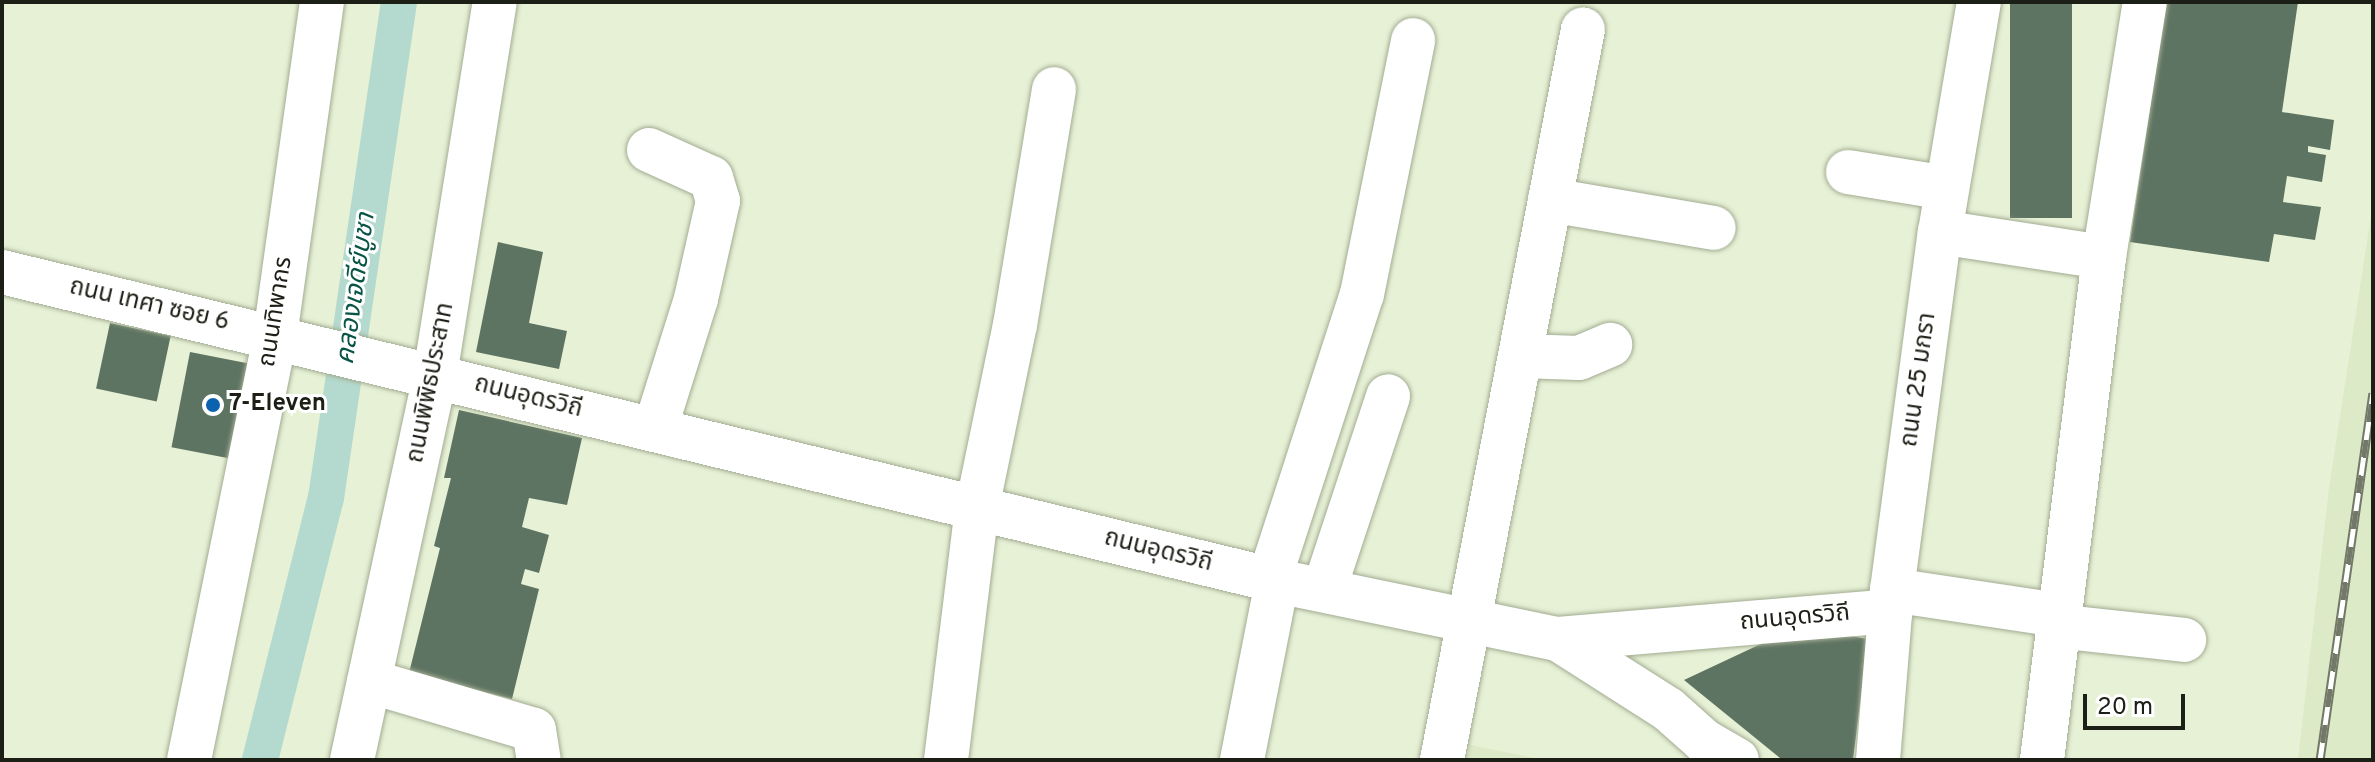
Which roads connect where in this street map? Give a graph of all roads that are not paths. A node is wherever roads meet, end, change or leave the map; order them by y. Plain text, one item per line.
1 (322, 2) edge
2 (495, 2) edge
3 (1979, 2) edge
4 (2145, 2) edge
5 (1583, 29) dead end
6 (1413, 40) dead end
7 (1054, 89) dead end
8 (649, 150) dead end
9 (1848, 172) dead end
10 (1947, 188) junction
11 (1550, 200) junction
12 (1714, 228) dead end
13 (1940, 232) junction
14 (2104, 257) junction
15 (2, 272) edge
16 (275, 336) junction
17 (1610, 345) dead end
18 (1522, 356) junction
19 (416, 370) junction
20 (1388, 396) dead end
21 (655, 429) junction
22 (977, 508) junction
23 (1273, 580) junction
24 (1324, 590) junction
25 (1892, 600) junction
26 (1471, 618) junction
27 (2057, 620) junction
28 (1558, 639) junction
29 (2184, 640) dead end
30 (369, 681) junction
31 (1714, 754) edge
32 (189, 760) edge
33 (352, 760) edge
34 (539, 760) edge
35 (946, 760) edge
36 (1242, 760) edge
37 (1442, 760) edge
38 (1878, 760) edge
39 (2042, 760) edge

1 - 16 street, ถนนทิพากร
2 - 19 street, ถนนพิพิธประสาท
3 - 10 street, ถนน 25 มกรา
4 - 14 street
5 - 11 street
6 - 23 street
7 - 22 street
8 - 21 street
9 - 10 street
10 - 13 street, ถนน 25 มกรา
11 - 12 street
11 - 18 street
13 - 14 street
13 - 25 street, ถนน 25 มกรา
14 - 27 street
15 - 16 street, ถนน เทศา ซอย 6
16 - 19 street, ถนน เทศา ซอย 6
16 - 32 street, ถนนทิพากร
17 - 18 street
18 - 26 street
19 - 21 street, ถนนอุดรวิถี
19 - 30 street, ถนนพิพิธประสาท
20 - 24 street
21 - 22 street, ถนนอุดรวิถี
22 - 23 street, ถนนอุดรวิถี
22 - 35 street
23 - 24 street, ถนนอุดรวิถี
23 - 36 street
24 - 26 street, ถนนอุดรวิถี
25 - 27 street, ถนนอุดรวิถี
25 - 28 street, ถนนอุดรวิถี
25 - 38 street, ถนน 25 มกรา
26 - 28 street, ถนนอุดรวิถี
26 - 37 street
27 - 29 street, ถนนอุดรวิถี
27 - 39 street
28 - 31 street
30 - 33 street, ถนนพิพิธประสาท
30 - 34 street

